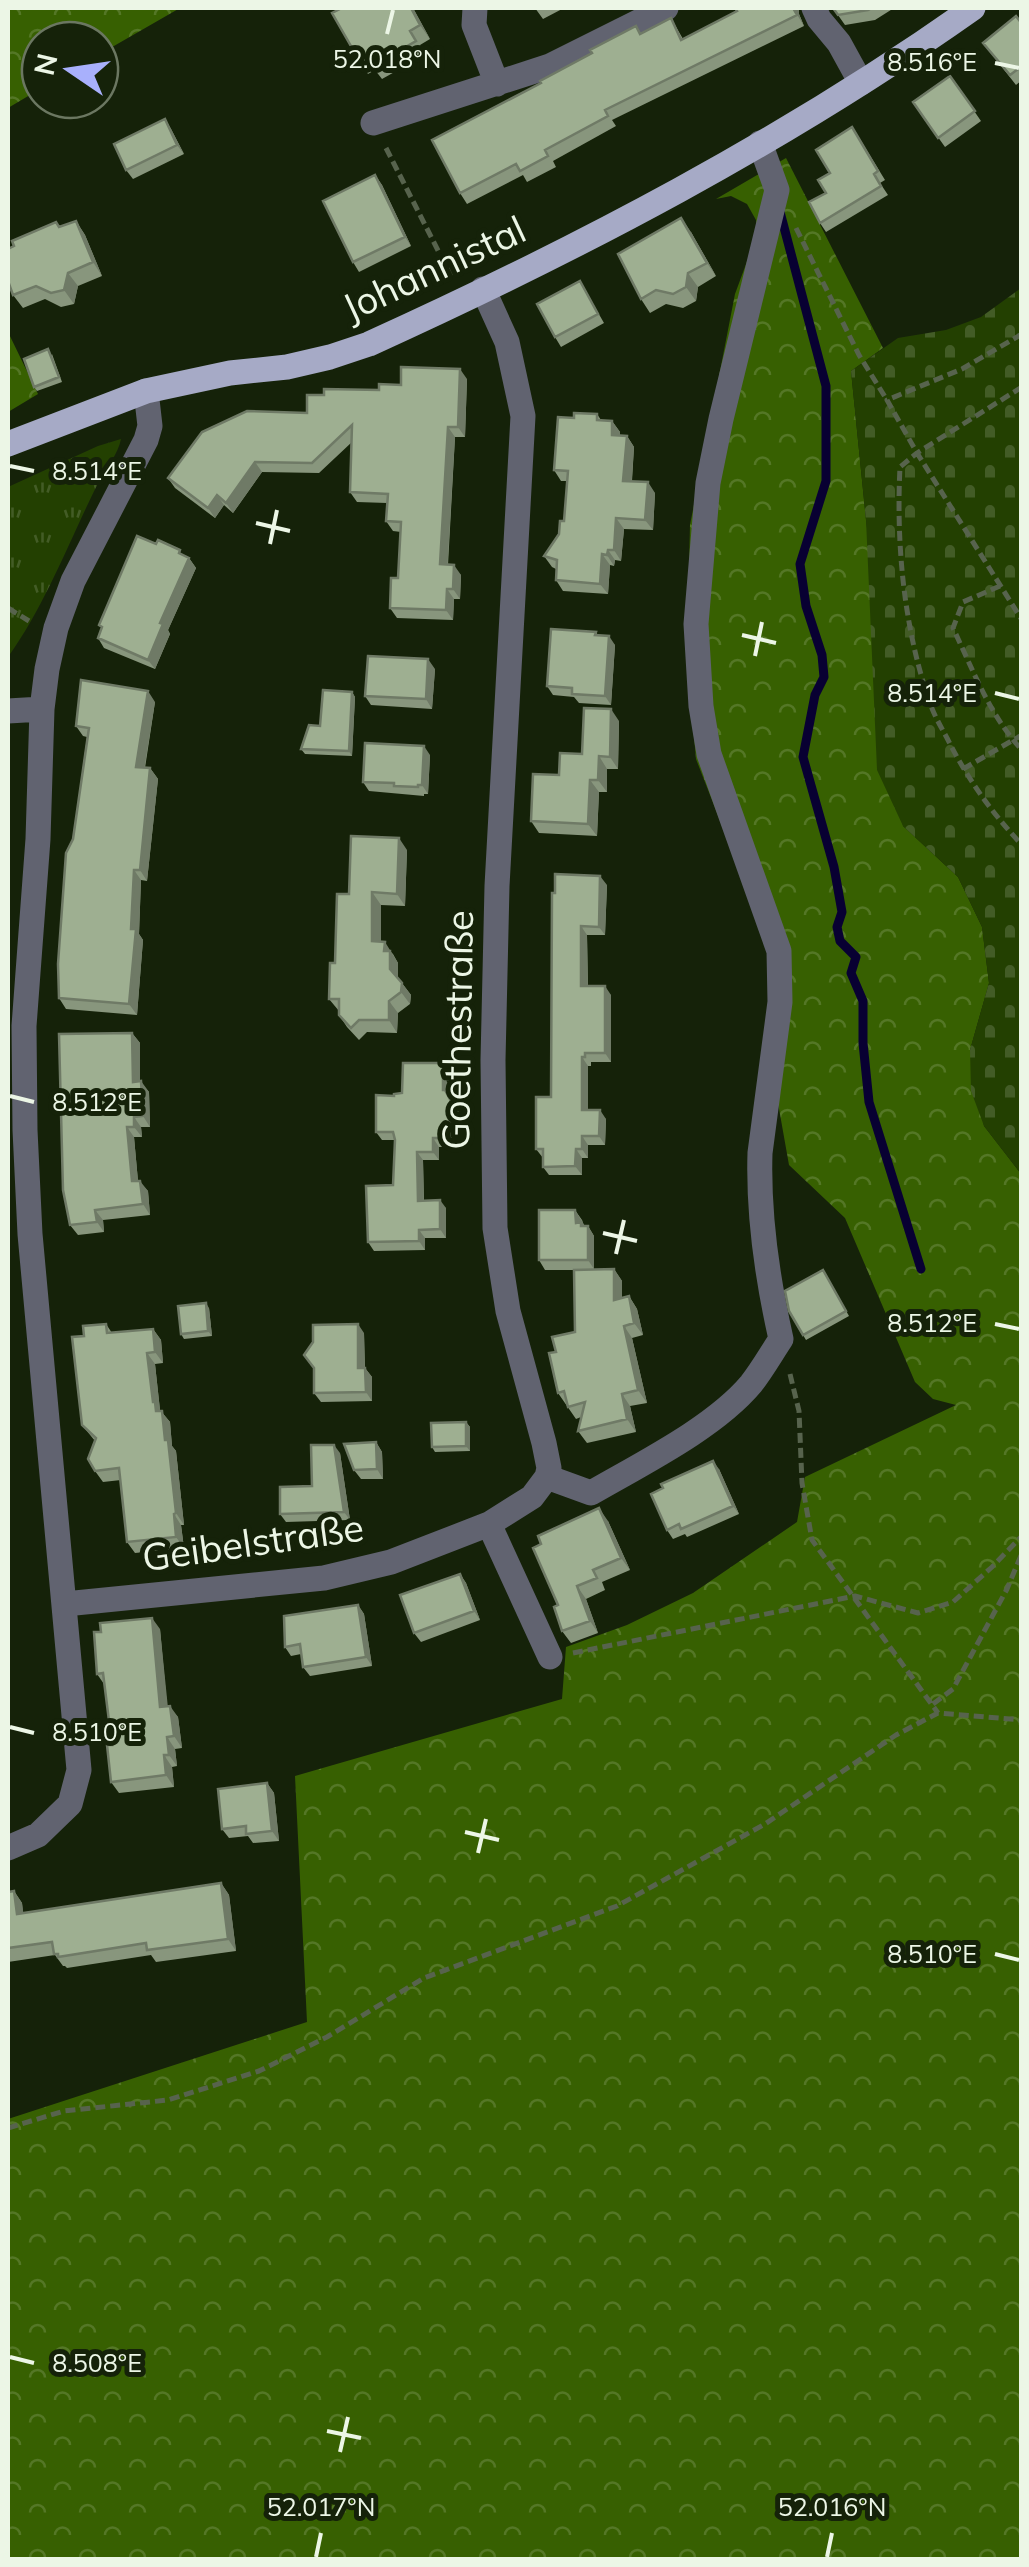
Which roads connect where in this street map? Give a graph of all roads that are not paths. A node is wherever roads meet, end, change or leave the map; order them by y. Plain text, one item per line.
1 (475, 8) edge
2 (666, 8) edge
3 (814, 8) edge
4 (973, 8) edge
5 (861, 83) junction
6 (497, 84) junction
7 (373, 123) road end
8 (760, 143) junction
9 (483, 290) junction
10 (146, 392) junction
11 (8, 444) edge
12 (42, 709) junction
13 (8, 711) edge
14 (547, 1477) junction
15 (489, 1524) junction
16 (65, 1604) junction
17 (550, 1658) road end
18 (8, 1848) edge

1 - 6 street
2 - 6 street
3 - 5 street
4 - 5 main road, Johannistal
5 - 8 main road, Johannistal
6 - 7 street
8 - 9 main road, Johannistal
8 - 14 street
9 - 10 main road, Johannistal
9 - 14 street, Goethestraße
10 - 11 main road, Johannistal
10 - 12 street
12 - 13 street
12 - 16 street
14 - 15 street, Geibelstraße
15 - 16 street, Geibelstraße
15 - 17 street
16 - 18 street

